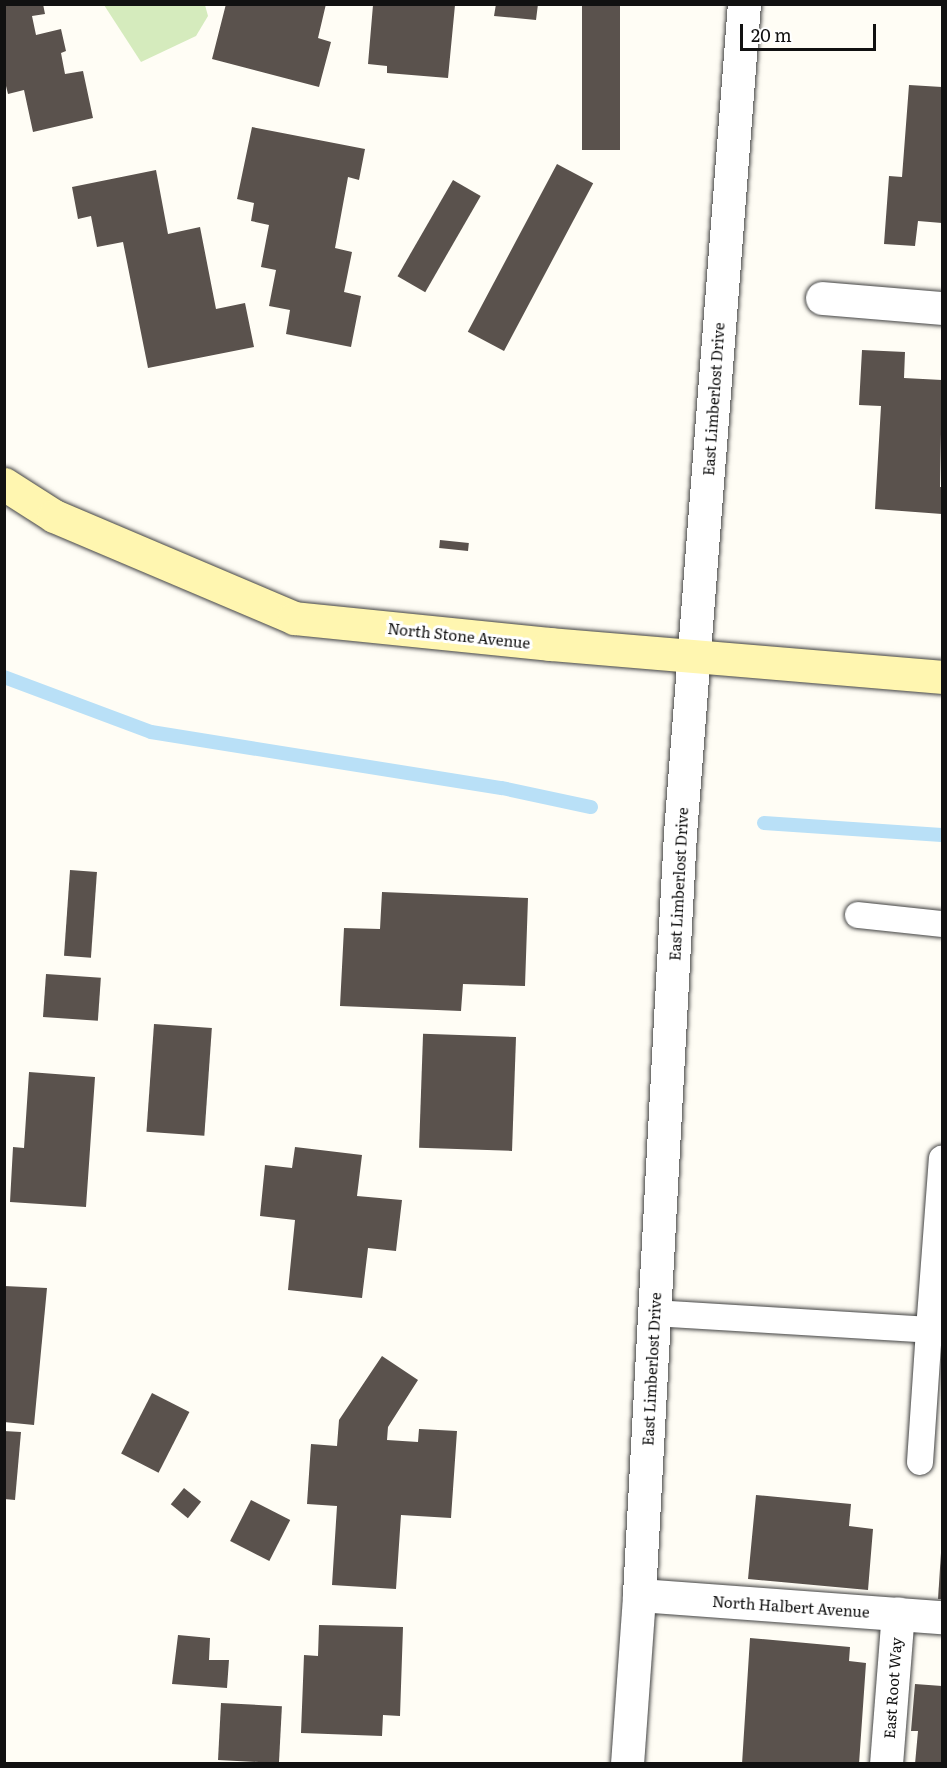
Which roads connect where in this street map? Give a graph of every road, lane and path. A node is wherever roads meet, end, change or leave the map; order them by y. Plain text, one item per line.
1 (744, 4) edge
2 (822, 298) dead end
3 (942, 308) edge
4 (4, 484) edge
5 (694, 656) junction
6 (942, 677) edge
7 (858, 915) dead end
8 (942, 924) edge
9 (942, 1158) edge
10 (654, 1313) junction
11 (929, 1330) junction
12 (920, 1462) dead end
13 (639, 1595) junction
14 (898, 1613) junction
15 (942, 1617) edge
16 (627, 1764) edge
17 (886, 1764) edge

1 - 5 street, East Limberlost Drive
2 - 3 street
4 - 5 main road, North Stone Avenue
5 - 6 main road, North Stone Avenue
5 - 10 street, East Limberlost Drive
7 - 8 lane
9 - 11 lane
10 - 11 lane
10 - 13 street, East Limberlost Drive
11 - 12 lane
13 - 14 street, North Halbert Avenue
13 - 16 street, East Limberlost Drive
14 - 15 street, North Halbert Avenue
14 - 17 street, East Root Way

